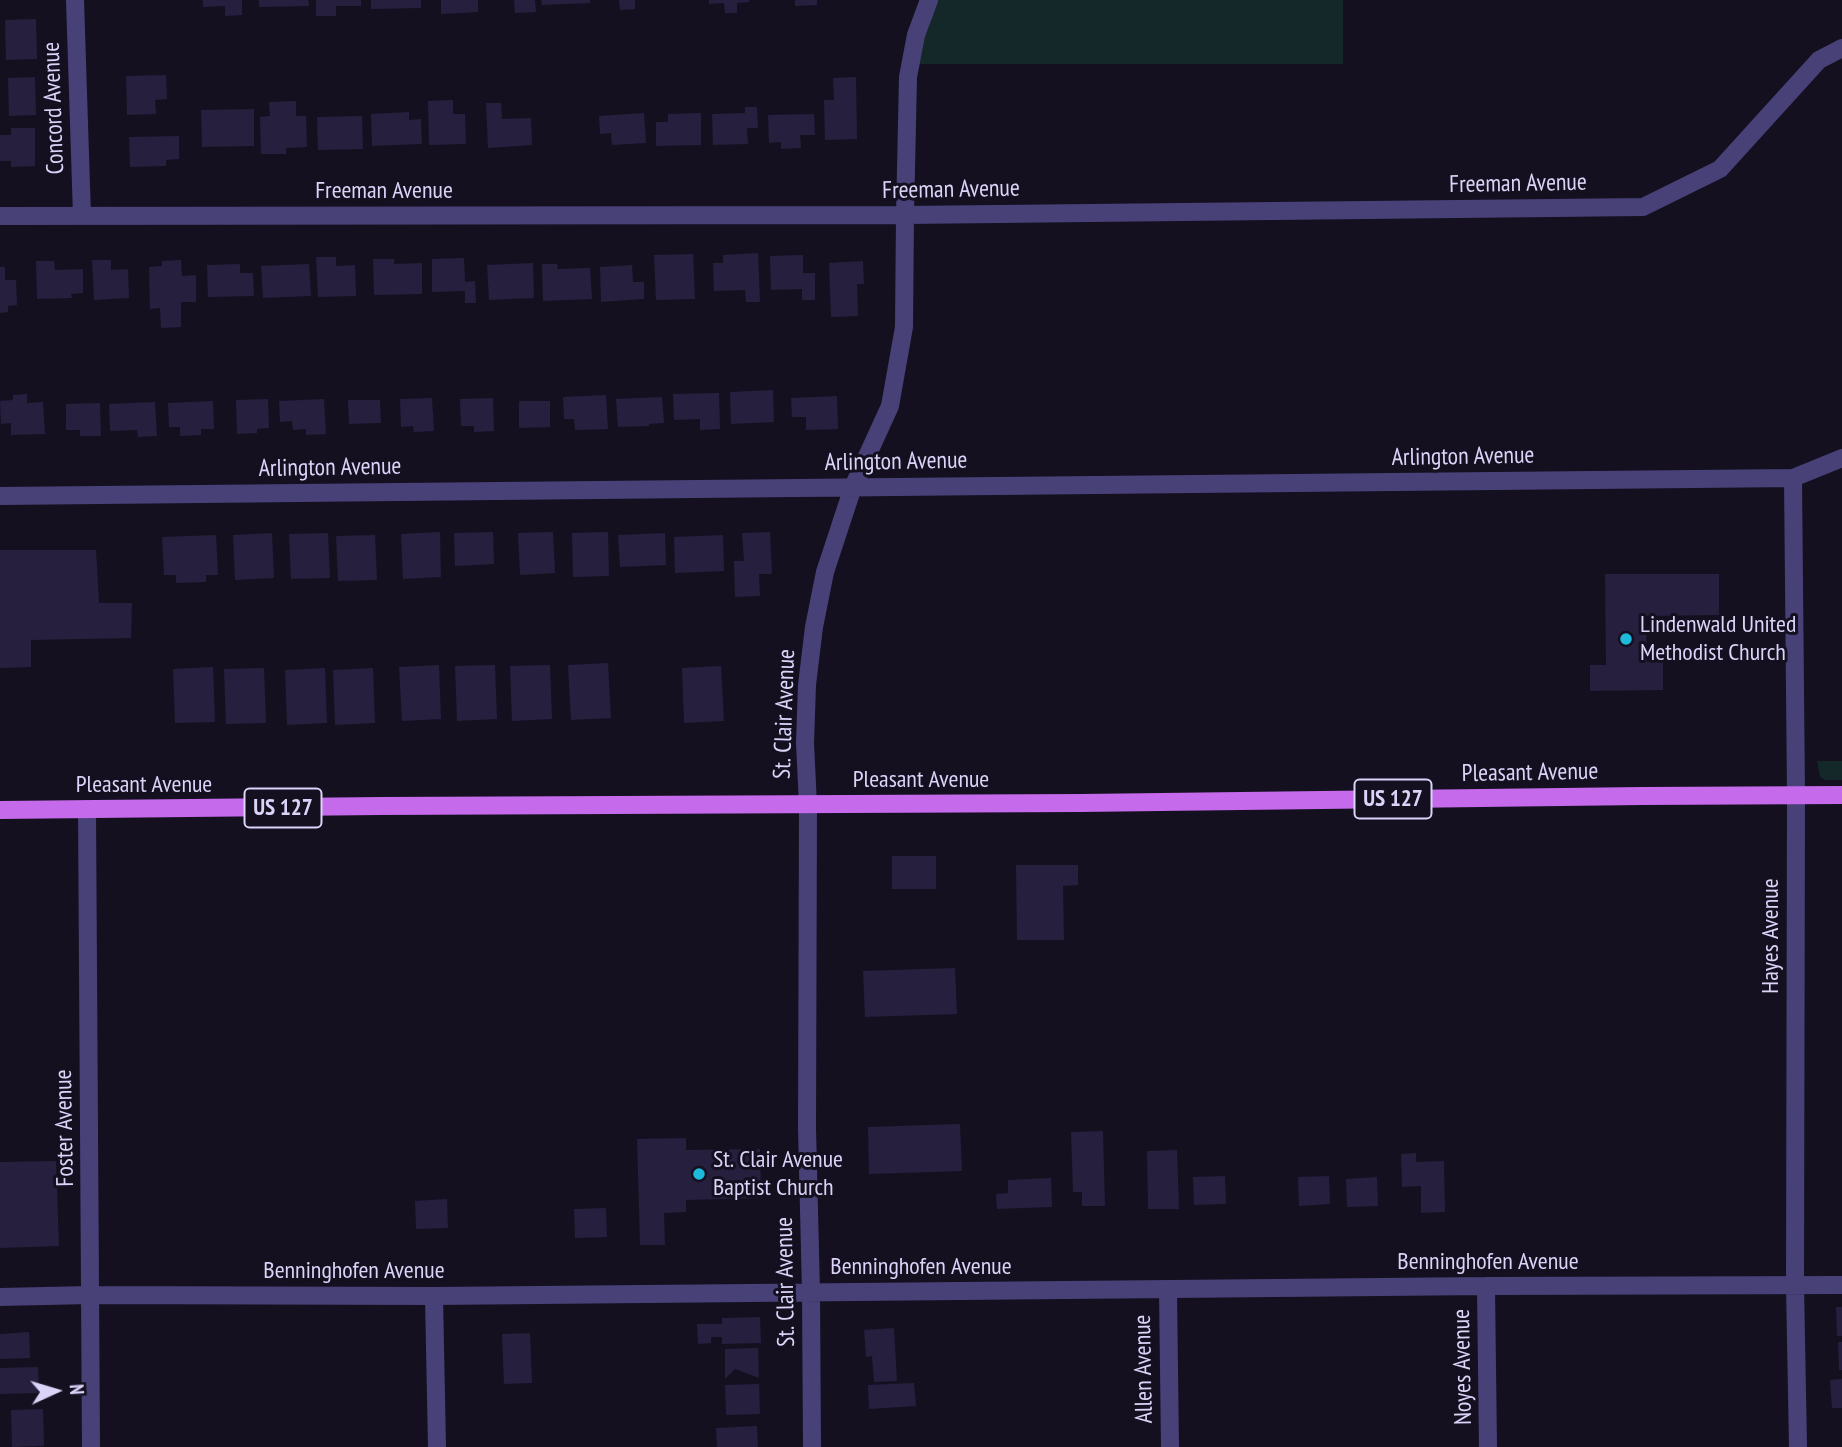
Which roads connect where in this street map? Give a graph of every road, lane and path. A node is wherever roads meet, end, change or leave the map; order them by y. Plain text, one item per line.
1 (75, 0) edge
2 (929, 0) edge
3 (1842, 48) edge
4 (905, 215) junction
5 (0, 216) edge
6 (82, 216) junction
7 (1842, 458) edge
8 (1793, 478) junction
9 (853, 487) junction
10 (0, 496) edge
11 (1796, 795) junction
12 (1842, 795) edge
13 (808, 804) junction
14 (87, 809) junction
15 (0, 810) edge
16 (1796, 1285) junction
17 (1842, 1285) edge
18 (1486, 1286) junction
19 (1168, 1290) junction
20 (811, 1292) junction
21 (91, 1295) junction
22 (434, 1296) junction
23 (0, 1297) edge
24 (92, 1447) edge
25 (437, 1447) edge
26 (812, 1447) edge
27 (1170, 1447) edge
28 (1488, 1447) edge
29 (1798, 1447) edge

1 - 6 street, Concord Avenue
2 - 4 street, St. Clair Avenue
3 - 4 street, Freeman Avenue
4 - 6 street, Freeman Avenue
4 - 9 street, St. Clair Avenue
5 - 6 street, Freeman Avenue
7 - 8 street
8 - 9 street, Arlington Avenue
8 - 11 street, Hayes Avenue
9 - 10 street, Arlington Avenue
9 - 13 street, St. Clair Avenue
11 - 12 main road, Pleasant Avenue / US 127
11 - 13 main road, Pleasant Avenue / US 127
11 - 16 street, Hayes Avenue
13 - 14 main road, Pleasant Avenue / US 127
13 - 20 street, St. Clair Avenue
14 - 15 main road, Pleasant Avenue / US 127
14 - 21 street, Foster Avenue
16 - 17 street, Benninghofen Avenue
16 - 18 street, Benninghofen Avenue
16 - 29 street, Hayes Avenue
18 - 19 street, Benninghofen Avenue
18 - 28 street, Noyes Avenue
19 - 20 street, Benninghofen Avenue
19 - 27 street, Allen Avenue
20 - 22 street, Benninghofen Avenue
20 - 26 street, St. Clair Avenue
21 - 22 street, Benninghofen Avenue
21 - 23 street, Benninghofen Avenue
21 - 24 street, Foster Avenue
22 - 25 street

